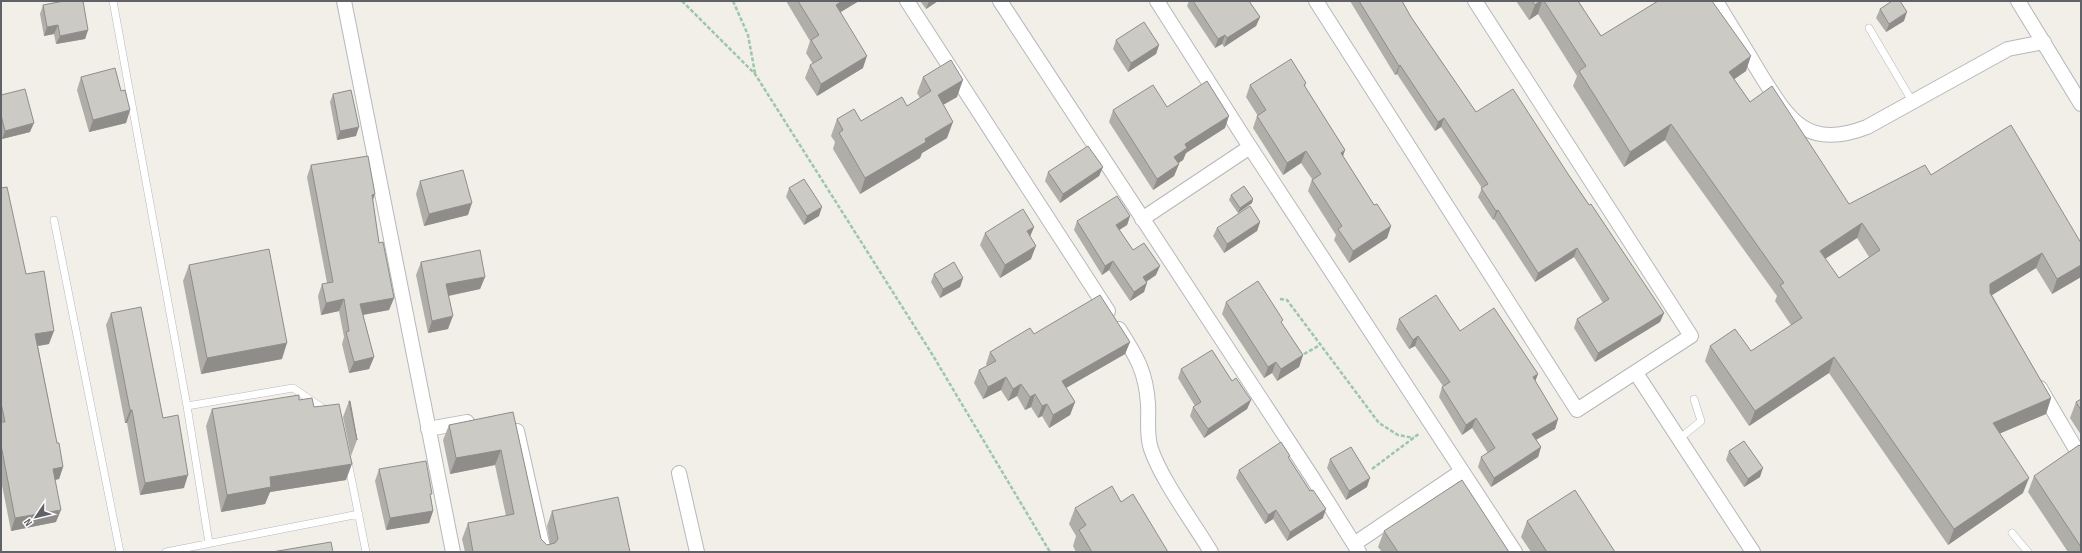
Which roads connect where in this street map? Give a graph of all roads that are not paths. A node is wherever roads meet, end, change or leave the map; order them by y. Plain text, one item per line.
1 (113, 1) edge
2 (344, 1) edge
3 (907, 1) edge
4 (1000, 1) edge
5 (1157, 1) edge
6 (1316, 1) edge
7 (1475, 1) edge
8 (1716, 1) edge
9 (2018, 1) edge
10 (1869, 28) dead end
11 (2044, 42) junction
12 (1912, 101) junction
13 (2081, 104) edge
14 (1250, 147) junction
15 (1142, 219) junction
16 (54, 220) dead end
17 (1636, 373) junction
18 (2034, 378) edge
19 (1694, 399) dead end
20 (187, 406) junction
21 (332, 413) edge
22 (513, 414) edge
23 (482, 419) edge
24 (428, 429) junction
25 (1679, 439) junction
26 (346, 454) edge
27 (2081, 458) edge
28 (1462, 471) junction
29 (679, 473) dead end
30 (359, 514) junction
31 (2012, 533) dead end
32 (209, 543) junction
33 (1356, 548) edge
34 (120, 552) edge
35 (166, 552) edge
36 (366, 552) edge
37 (453, 552) edge
38 (544, 552) edge
39 (697, 552) edge
40 (1211, 552) edge
41 (1515, 552) edge
42 (1753, 552) edge
43 (2028, 552) edge

1 - 20 lane
2 - 24 street
3 - 40 street
4 - 15 street
5 - 14 street
6 - 17 street
7 - 17 street
8 - 12 street
9 - 11 street
10 - 12 lane
11 - 12 street
11 - 13 street
14 - 15 street
14 - 28 street
15 - 33 street
16 - 34 lane
17 - 25 street
18 - 27 street
19 - 25 lane
20 - 21 lane
20 - 32 lane
22 - 38 street
23 - 24 street
24 - 37 street
25 - 42 street
26 - 30 lane
28 - 33 street
28 - 41 street
29 - 39 street
30 - 32 lane
30 - 36 lane
31 - 43 lane
32 - 35 lane

